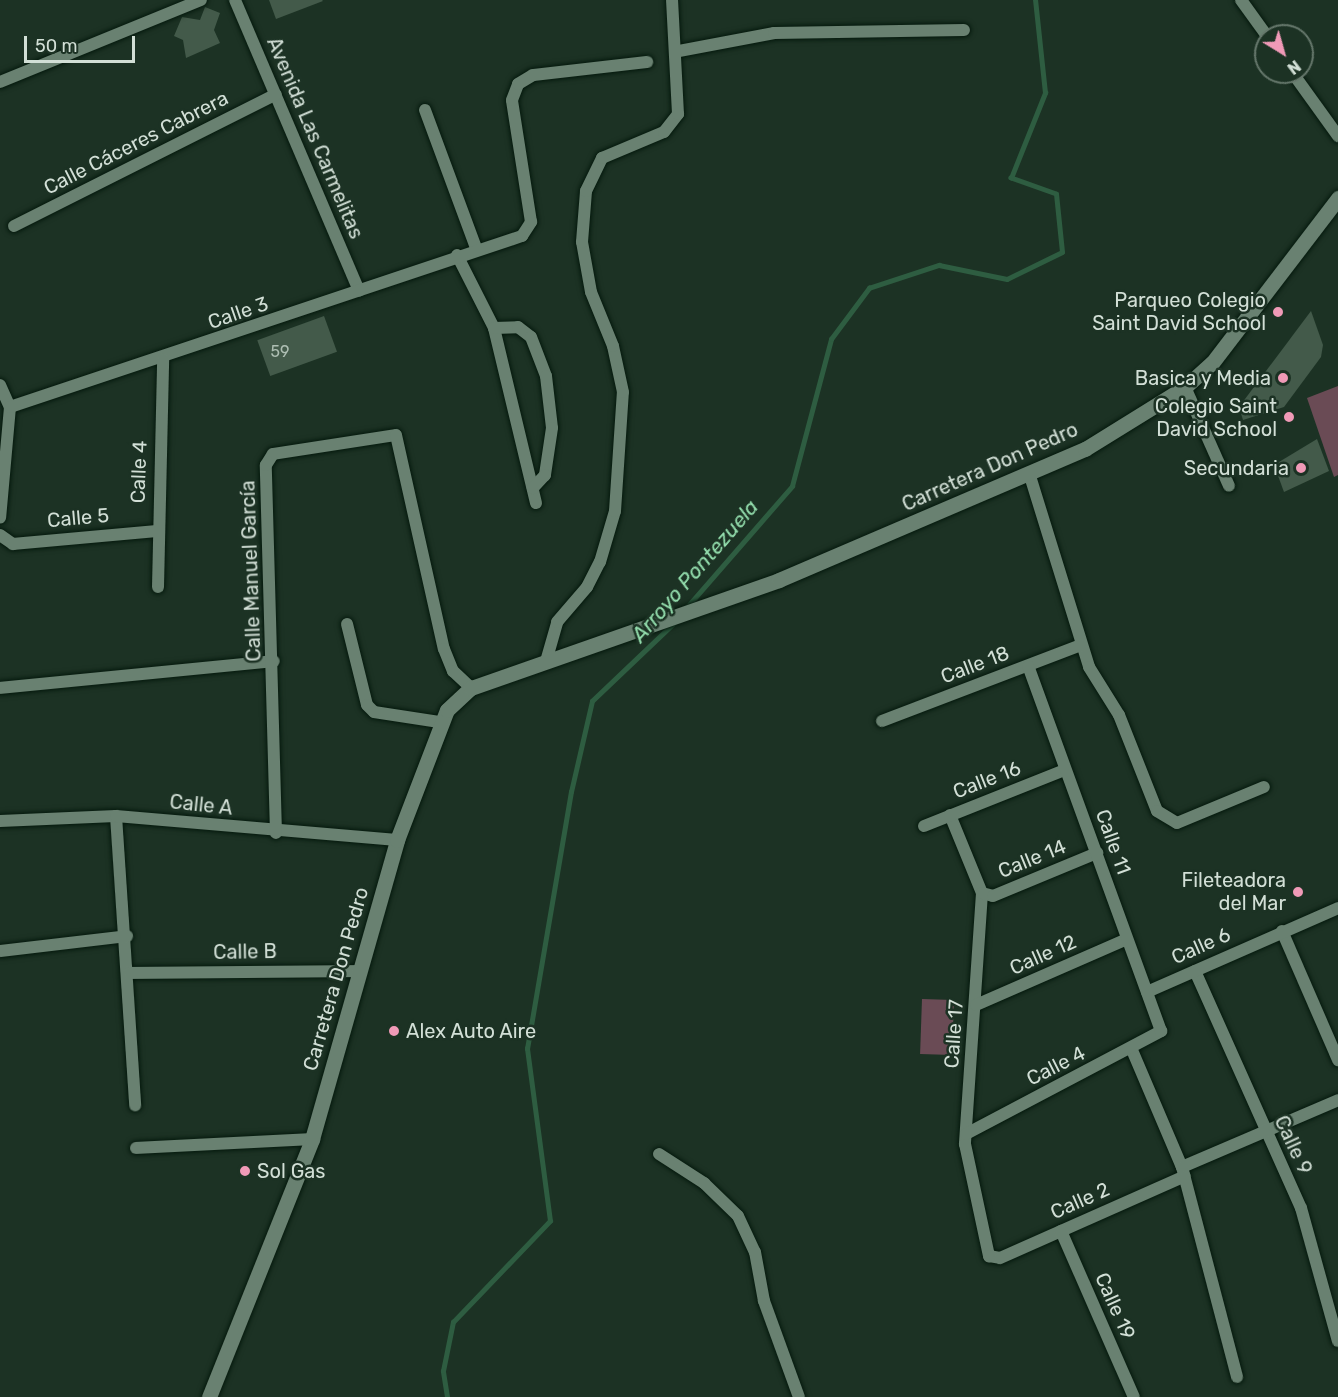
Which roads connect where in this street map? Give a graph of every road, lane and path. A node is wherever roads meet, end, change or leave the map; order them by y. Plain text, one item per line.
1 (201, 0) edge
2 (235, 0) edge
3 (672, 0) edge
4 (1241, 0) edge
5 (1258, 24) edge
6 (964, 30) dead end
7 (679, 51) junction
8 (647, 62) dead end
9 (0, 82) edge
10 (1301, 84) edge
11 (276, 94) junction
12 (425, 110) dead end
13 (1338, 136) edge
14 (1338, 198) edge
15 (14, 226) dead end
16 (476, 248) junction
17 (457, 255) junction
18 (359, 291) junction
19 (494, 328) junction
20 (163, 359) junction
21 (0, 385) edge
22 (1185, 387) junction
23 (10, 407) junction
24 (1030, 476) junction
25 (1229, 486) dead end
26 (533, 488) junction
27 (536, 503) dead end
28 (0, 518) edge
29 (156, 531) junction
30 (2, 538) edge
31 (158, 587) dead end
32 (347, 624) dead end
33 (1081, 645) junction
34 (547, 658) junction
35 (274, 661) junction
36 (1028, 666) junction
37 (0, 688) edge
38 (471, 688) junction
39 (882, 721) dead end
40 (439, 722) junction
41 (1065, 770) junction
42 (1264, 787) dead end
43 (950, 815) junction
44 (116, 816) junction
45 (0, 821) edge
46 (924, 826) dead end
47 (276, 833) junction
48 (397, 840) junction
49 (1097, 853) junction
50 (982, 893) junction
51 (1338, 908) edge
52 (1282, 931) junction
53 (127, 936) junction
54 (1125, 940) junction
55 (0, 951) edge
56 (361, 971) junction
57 (1195, 971) junction
58 (130, 973) junction
59 (1147, 992) junction
60 (976, 1005) junction
61 (1161, 1031) joint
62 (1132, 1050) junction
63 (1338, 1060) edge
64 (1338, 1100) edge
65 (135, 1105) dead end
66 (1264, 1130) junction
67 (966, 1134) junction
68 (312, 1139) junction
69 (136, 1148) dead end
70 (659, 1154) dead end
71 (1183, 1172) junction
72 (1061, 1231) junction
73 (992, 1258) joint
74 (1338, 1341) edge
75 (1237, 1377) dead end
76 (209, 1397) edge
77 (799, 1397) edge
78 (1134, 1397) edge

1 - 9 street
2 - 11 street, Avenida Las Carmelitas
3 - 7 street
4 - 5 street
6 - 7 street
7 - 34 street
8 - 16 street, Calle 3
10 - 13 street
11 - 15 street, Calle Cáceres Cabrera
11 - 18 street, Avenida Las Carmelitas
12 - 16 street
14 - 22 street, Carretera Don Pedro
16 - 17 street, Calle 3
17 - 18 street, Calle 3
17 - 19 street
18 - 20 street, Calle 3
19 - 26 street
19 - 26 street
20 - 23 street, Calle 3
20 - 29 street, Calle 4
21 - 23 street
22 - 24 street, Carretera Don Pedro
22 - 25 street
23 - 28 street
24 - 33 street
24 - 34 street, Carretera Don Pedro
26 - 27 street
29 - 30 street, Calle 5
29 - 31 street, Calle 4
32 - 40 street
33 - 36 street, Calle 18
33 - 42 street
34 - 38 street, Carretera Don Pedro
35 - 37 street
35 - 38 street, Calle Manuel García
35 - 47 street, Calle Manuel García
36 - 39 street, Calle 18
36 - 41 street, Calle 11
38 - 40 street, Carretera Don Pedro
40 - 48 street, Carretera Don Pedro
41 - 43 street, Calle 16
41 - 49 street, Calle 11
43 - 46 street, Calle 16
43 - 50 street, Calle 17
44 - 45 street, Calle A
44 - 47 street, Calle A
44 - 53 street
47 - 48 street, Calle A
48 - 56 street, Carretera Don Pedro
49 - 50 street, Calle 14
49 - 54 street, Calle 11
50 - 60 street, Calle 17
51 - 52 street, Calle 6
52 - 57 street, Calle 6
52 - 63 street
53 - 55 street
53 - 58 street
54 - 59 street, Calle 11
54 - 60 street, Calle 12
56 - 58 street, Calle B
56 - 68 street, Carretera Don Pedro
57 - 59 street, Calle 6
57 - 66 street, Calle 9
58 - 65 street
59 - 61 street, Calle 11
60 - 67 street, Calle 17
61 - 62 street, Calle 4
62 - 67 street, Calle 4
62 - 71 street
64 - 66 street, Calle 2
66 - 71 street, Calle 2
66 - 74 street, Calle 9
67 - 73 street, Calle 17
68 - 69 street
68 - 76 street, Carretera Don Pedro
70 - 77 street
71 - 72 street, Calle 2
71 - 75 street
72 - 73 street, Calle 2
72 - 78 street, Calle 19

